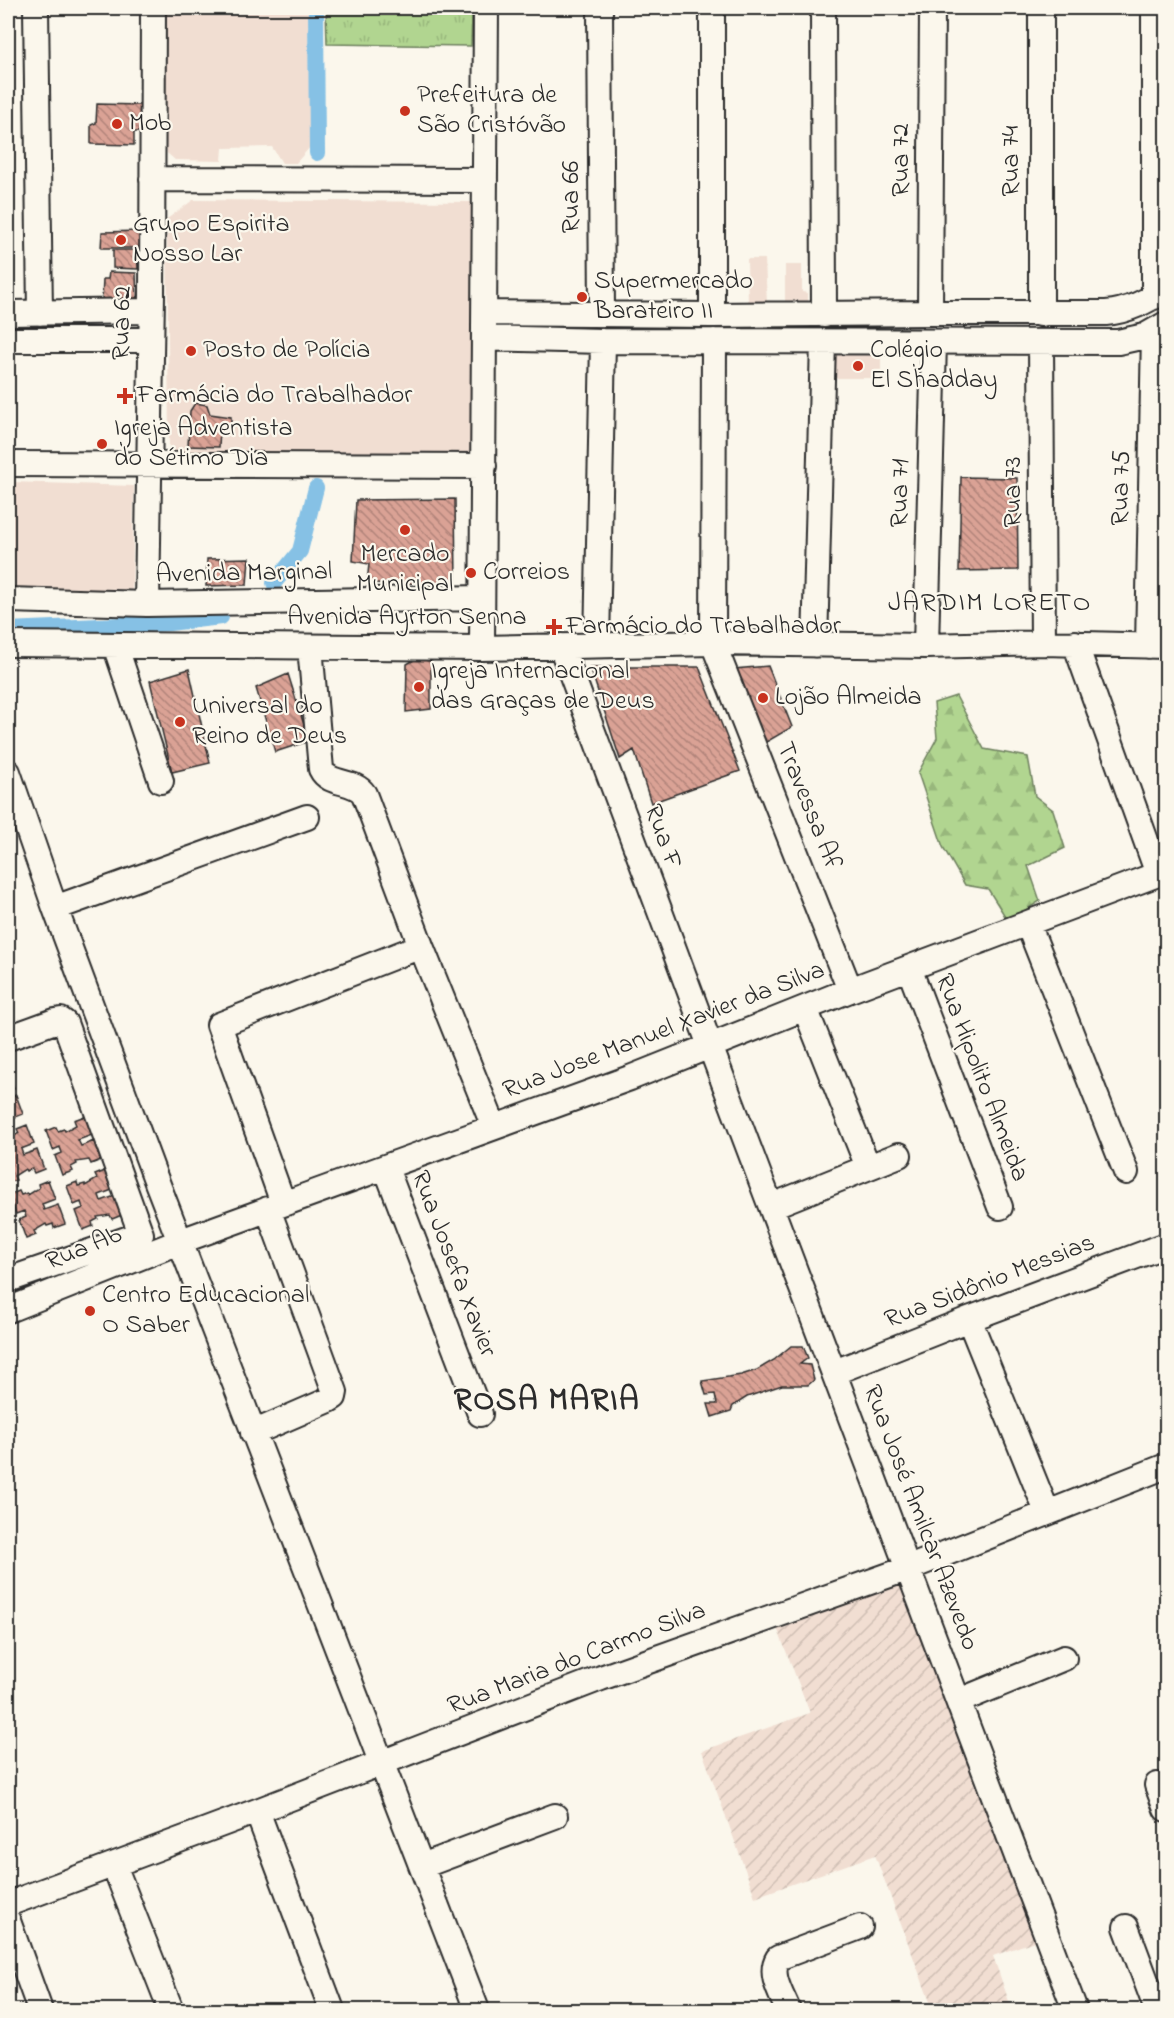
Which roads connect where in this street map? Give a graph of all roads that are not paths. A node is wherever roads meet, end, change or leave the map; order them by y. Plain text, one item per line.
1 (36, 8) edge
2 (153, 8) edge
3 (486, 8) edge
4 (600, 8) edge
5 (712, 8) edge
6 (823, 8) edge
7 (932, 8) edge
8 (1041, 8) edge
9 (1154, 8) edge
10 (152, 178) junction
11 (485, 180) junction
12 (1160, 293) edge
13 (151, 310) junction
14 (8, 313) edge
15 (39, 313) junction
16 (485, 313) junction
17 (930, 313) junction
18 (602, 314) junction
19 (875, 314) junction
20 (1041, 314) junction
21 (712, 315) junction
22 (824, 315) junction
23 (1160, 328) edge
24 (484, 338) junction
25 (8, 340) edge
26 (151, 340) junction
27 (603, 341) junction
28 (714, 341) junction
29 (823, 342) junction
30 (876, 342) junction
31 (934, 342) junction
32 (1041, 342) junction
33 (150, 464) junction
34 (8, 465) edge
35 (484, 466) junction
36 (482, 598) junction
37 (8, 600) edge
38 (147, 604) junction
39 (713, 643) junction
40 (1043, 643) junction
41 (8, 644) edge
42 (1075, 644) junction
43 (115, 645) junction
44 (597, 645) junction
45 (815, 645) junction
46 (926, 645) junction
47 (310, 646) junction
48 (561, 646) junction
49 (1157, 646) edge
50 (482, 648) junction
51 (8, 772) edge
52 (161, 781) dead end
53 (308, 817) dead end
54 (1162, 872) edge
55 (55, 908) junction
56 (1028, 924) junction
57 (421, 946) junction
58 (909, 968) junction
59 (850, 990) junction
60 (806, 1008) junction
61 (8, 1038) edge
62 (709, 1047) junction
63 (494, 1127) junction
64 (899, 1155) dead end
65 (868, 1167) junction
66 (386, 1168) junction
67 (1126, 1172) dead end
68 (155, 1177) junction
69 (125, 1187) junction
70 (276, 1206) junction
71 (772, 1206) junction
72 (1000, 1207) dead end
73 (181, 1241) junction
74 (1167, 1245) edge
75 (8, 1280) edge
76 (8, 1310) edge
77 (969, 1319) junction
78 (835, 1372) junction
79 (480, 1414) dead end
80 (253, 1433) junction
81 (1167, 1466) edge
82 (1047, 1512) junction
83 (909, 1568) junction
84 (1064, 1658) dead end
85 (959, 1701) junction
86 (383, 1763) junction
87 (1157, 1785) dead end
88 (1167, 1809) edge
89 (257, 1811) junction
90 (555, 1816) dead end
91 (114, 1865) junction
92 (422, 1866) junction
93 (8, 1904) edge
94 (8, 1921) edge
95 (860, 1927) dead end
96 (1126, 1927) dead end
97 (40, 2010) edge
98 (171, 2010) edge
99 (332, 2010) edge
100 (477, 2010) edge
101 (788, 2010) edge
102 (1075, 2010) edge
103 (1157, 2010) edge

1 - 15 street
2 - 10 street, Rua 62
3 - 11 street
4 - 18 street, Rua 66
5 - 21 street
6 - 22 street
7 - 17 street, Rua 72
8 - 20 street, Rua 74
9 - 12 street
10 - 11 street
10 - 13 street, Rua 62
11 - 16 street
12 - 20 street
13 - 15 street
13 - 26 street, Rua 62
14 - 15 street
16 - 18 street
16 - 24 street
17 - 19 street
17 - 20 street
18 - 21 street
19 - 22 street
19 - 30 street
21 - 22 street
23 - 32 street
23 - 49 street, Rua 75
24 - 27 street
24 - 35 street
25 - 26 street
26 - 33 street, Rua 62
27 - 28 street
27 - 44 street
28 - 29 street
28 - 39 street
29 - 30 street
29 - 45 street
30 - 31 street
31 - 32 street
31 - 46 street, Rua 71
32 - 40 street, Rua 73
33 - 34 street
33 - 35 street
33 - 38 street, Rua 62
35 - 36 street
36 - 38 street, Avenida Marginal
36 - 50 street
37 - 38 street, Avenida Marginal
39 - 44 street, Avenida Ayrton Senna
39 - 45 street, Avenida Ayrton Senna
39 - 59 street, Travessa Af
40 - 42 street, Avenida Ayrton Senna
40 - 46 street, Avenida Ayrton Senna
41 - 43 street, Avenida Ayrton Senna
42 - 49 street, Avenida Ayrton Senna
42 - 54 street
43 - 47 street, Avenida Ayrton Senna
43 - 52 street
44 - 48 street, Avenida Ayrton Senna
45 - 46 street, Avenida Ayrton Senna
47 - 50 street, Avenida Ayrton Senna
47 - 57 street
48 - 50 street, Avenida Ayrton Senna
48 - 62 street, Rua F
51 - 55 street
53 - 55 street
54 - 56 street, Rua Jose Manuel Xavier da Silva
55 - 68 street
56 - 58 street, Rua Jose Manuel Xavier da Silva
56 - 67 street
57 - 63 street
57 - 70 street
58 - 59 street, Rua Jose Manuel Xavier da Silva
58 - 72 street, Rua Hipolito Almeida
59 - 60 street, Rua Jose Manuel Xavier da Silva
60 - 62 street, Rua Jose Manuel Xavier da Silva
60 - 65 street
61 - 69 street
62 - 63 street, Rua Jose Manuel Xavier da Silva
62 - 71 street, Rua José Amilcar Azevedo
63 - 66 street, Rua Jose Manuel Xavier da Silva
64 - 65 street
65 - 71 street
66 - 70 street, Rua Jose Manuel Xavier da Silva
66 - 79 street, Rua Josefa Xavier
68 - 69 street
68 - 73 street
69 - 75 street
70 - 73 street, Rua Jose Manuel Xavier da Silva
70 - 80 street
71 - 78 street, Rua José Amilcar Azevedo
73 - 76 street, Rua Ab
73 - 80 street
74 - 77 street, Rua Sidônio Messias
77 - 78 street, Rua Sidônio Messias
77 - 82 street
78 - 83 street, Rua José Amilcar Azevedo
80 - 86 street
81 - 82 street, Rua Maria do Carmo Silva
82 - 83 street, Rua Maria do Carmo Silva
83 - 85 street, Rua José Amilcar Azevedo
83 - 86 street, Rua Maria do Carmo Silva
84 - 85 street
85 - 102 street, Rua José Amilcar Azevedo
86 - 89 street, Rua Maria do Carmo Silva
86 - 92 street
87 - 88 street
89 - 91 street, Rua Maria do Carmo Silva
89 - 99 street
90 - 92 street
91 - 93 street, Rua Maria do Carmo Silva
91 - 98 street
92 - 100 street
94 - 97 street
95 - 101 street
96 - 103 street

